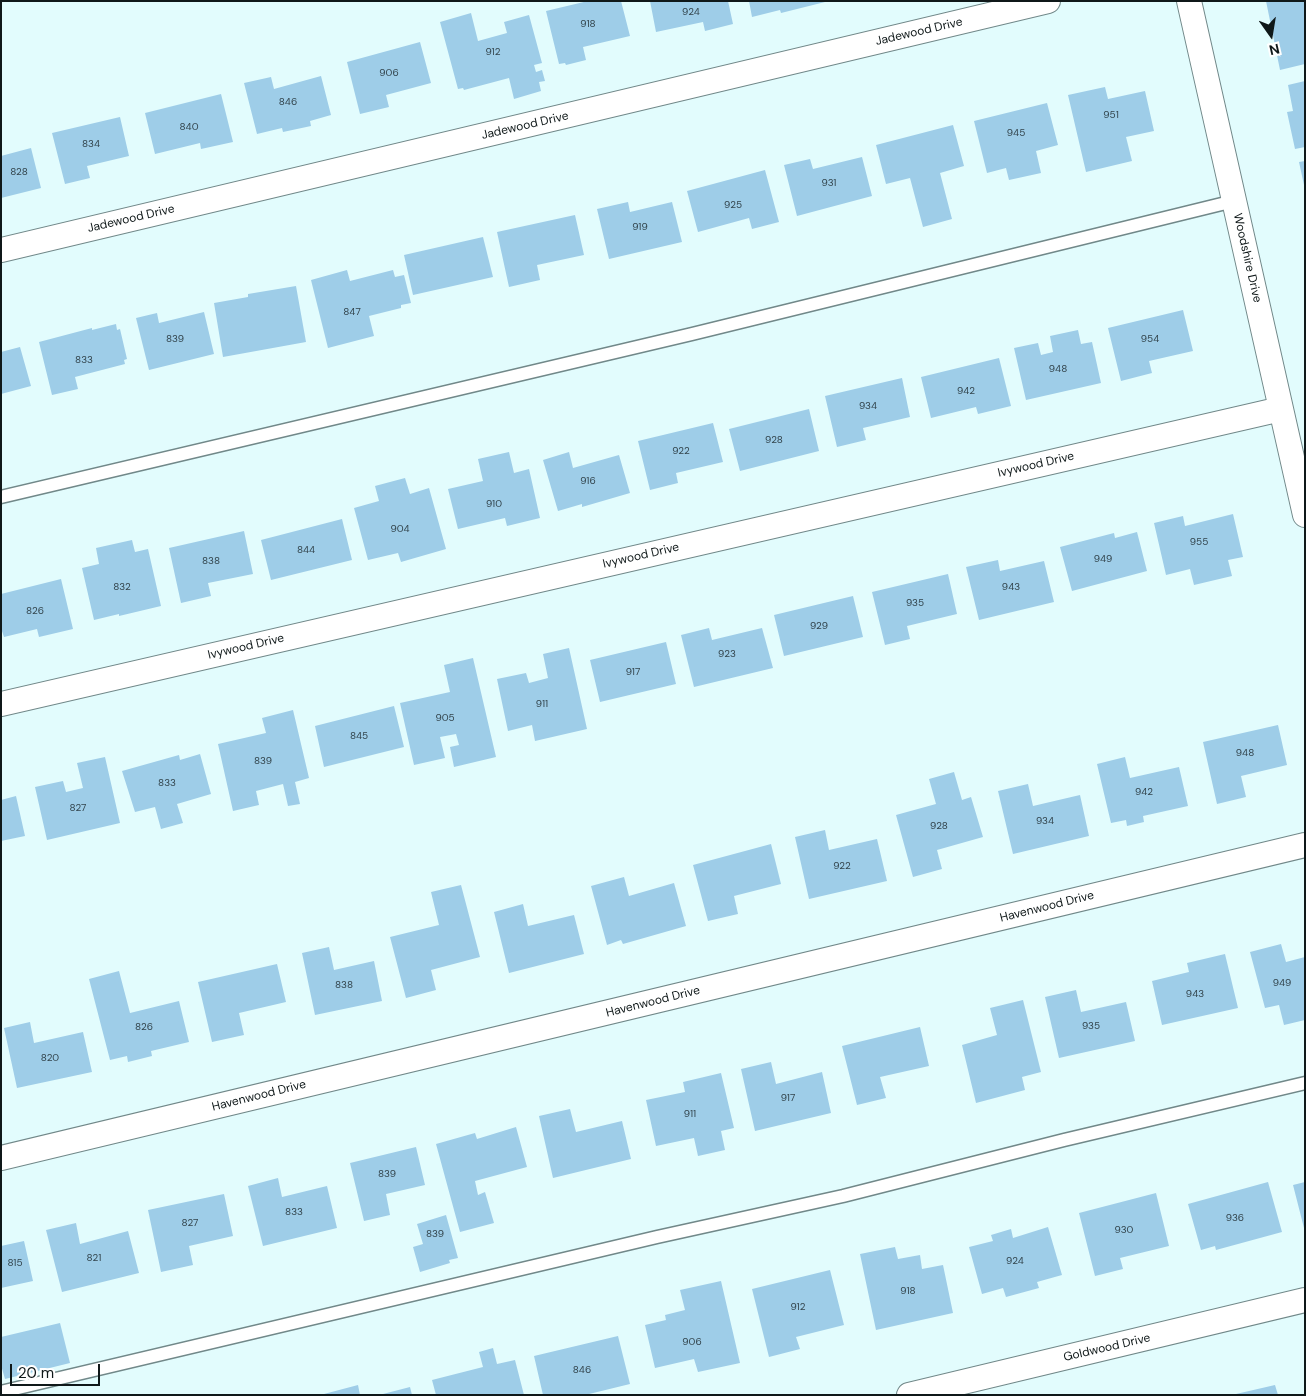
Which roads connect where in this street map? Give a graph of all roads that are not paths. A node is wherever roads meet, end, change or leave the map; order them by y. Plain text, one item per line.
1 (1048, 1) edge
2 (1189, 1) edge
3 (1234, 201) junction
4 (1, 250) edge
5 (1281, 409) junction
6 (1, 497) edge
7 (1305, 515) edge
8 (1, 704) edge
9 (1305, 845) edge
10 (1305, 1083) edge
11 (1, 1158) edge
12 (1305, 1300) edge
13 (1, 1392) edge
14 (909, 1395) edge

1 - 4 street, Jadewood Drive
2 - 3 street, Woodshire Drive
3 - 5 street, Woodshire Drive
3 - 6 lane
5 - 7 street, Woodshire Drive
5 - 8 street, Ivywood Drive
9 - 11 street, Havenwood Drive
10 - 13 lane
12 - 14 street, Goldwood Drive

